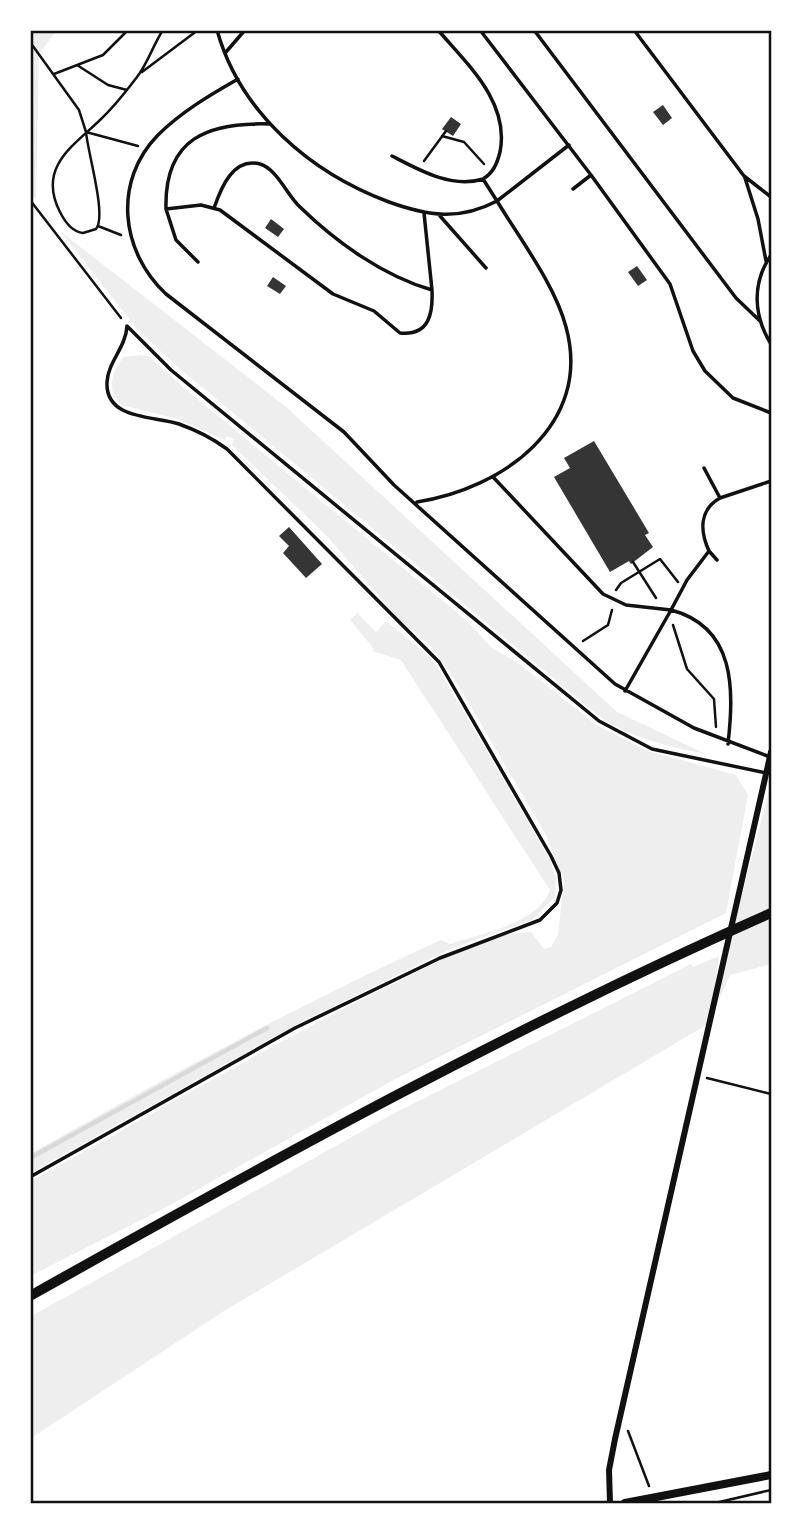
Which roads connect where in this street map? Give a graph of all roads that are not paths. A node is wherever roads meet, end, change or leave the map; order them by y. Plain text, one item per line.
1 (217, 30) edge
2 (245, 30) edge
3 (438, 30) edge
4 (480, 30) edge
5 (534, 30) edge
6 (634, 30) edge
7 (225, 53) junction
8 (238, 79) junction
9 (270, 124) junction
10 (569, 145) junction
11 (392, 156) dead end
12 (591, 174) junction
13 (744, 176) junction
14 (483, 179) junction
15 (573, 189) dead end
16 (771, 197) edge
17 (497, 201) junction
18 (214, 208) junction
19 (166, 209) junction
20 (424, 213) junction
21 (440, 216) junction
22 (771, 254) edge
23 (198, 262) dead end
24 (766, 262) junction
25 (486, 268) dead end
26 (432, 290) junction
27 (760, 321) junction
28 (771, 344) edge
29 (771, 412) edge
30 (704, 468) dead end
31 (494, 478) junction
32 (771, 481) edge
33 (720, 498) junction
34 (416, 502) junction
35 (709, 551) junction
36 (717, 559) dead end
37 (671, 610) junction
38 (625, 691) junction
39 (729, 744) junction
40 (771, 755) edge
41 (766, 774) junction
42 (771, 913) edge
43 (30, 1177) edge
44 (55, 1282) junction
45 (30, 1287) edge
46 (30, 1296) edge
47 (771, 1475) edge
48 (610, 1503) edge
49 (625, 1503) edge

1 - 7 lane
2 - 7 lane
3 - 14 lane
4 - 10 lane
5 - 27 lane
6 - 13 lane
7 - 8 lane
8 - 9 lane
8 - 34 lane
9 - 19 lane
9 - 20 lane
10 - 12 lane
10 - 17 lane
11 - 14 lane
12 - 15 lane
12 - 29 lane
13 - 16 lane
13 - 24 lane
14 - 17 lane
17 - 21 lane
17 - 31 lane
18 - 19 lane
18 - 26 lane
18 - 26 lane
19 - 23 lane
20 - 21 lane
20 - 26 lane
21 - 25 lane
22 - 24 lane
24 - 27 lane
27 - 28 lane
30 - 33 lane
31 - 34 lane
31 - 37 lane
32 - 33 lane
33 - 35 lane
34 - 38 lane
35 - 36 lane
35 - 37 lane
37 - 38 lane
37 - 39 lane
38 - 39 lane
39 - 40 lane
40 - 41 street
41 - 43 lane
41 - 48 street
42 - 44 main road
44 - 45 main road
44 - 46 main road
47 - 49 street

